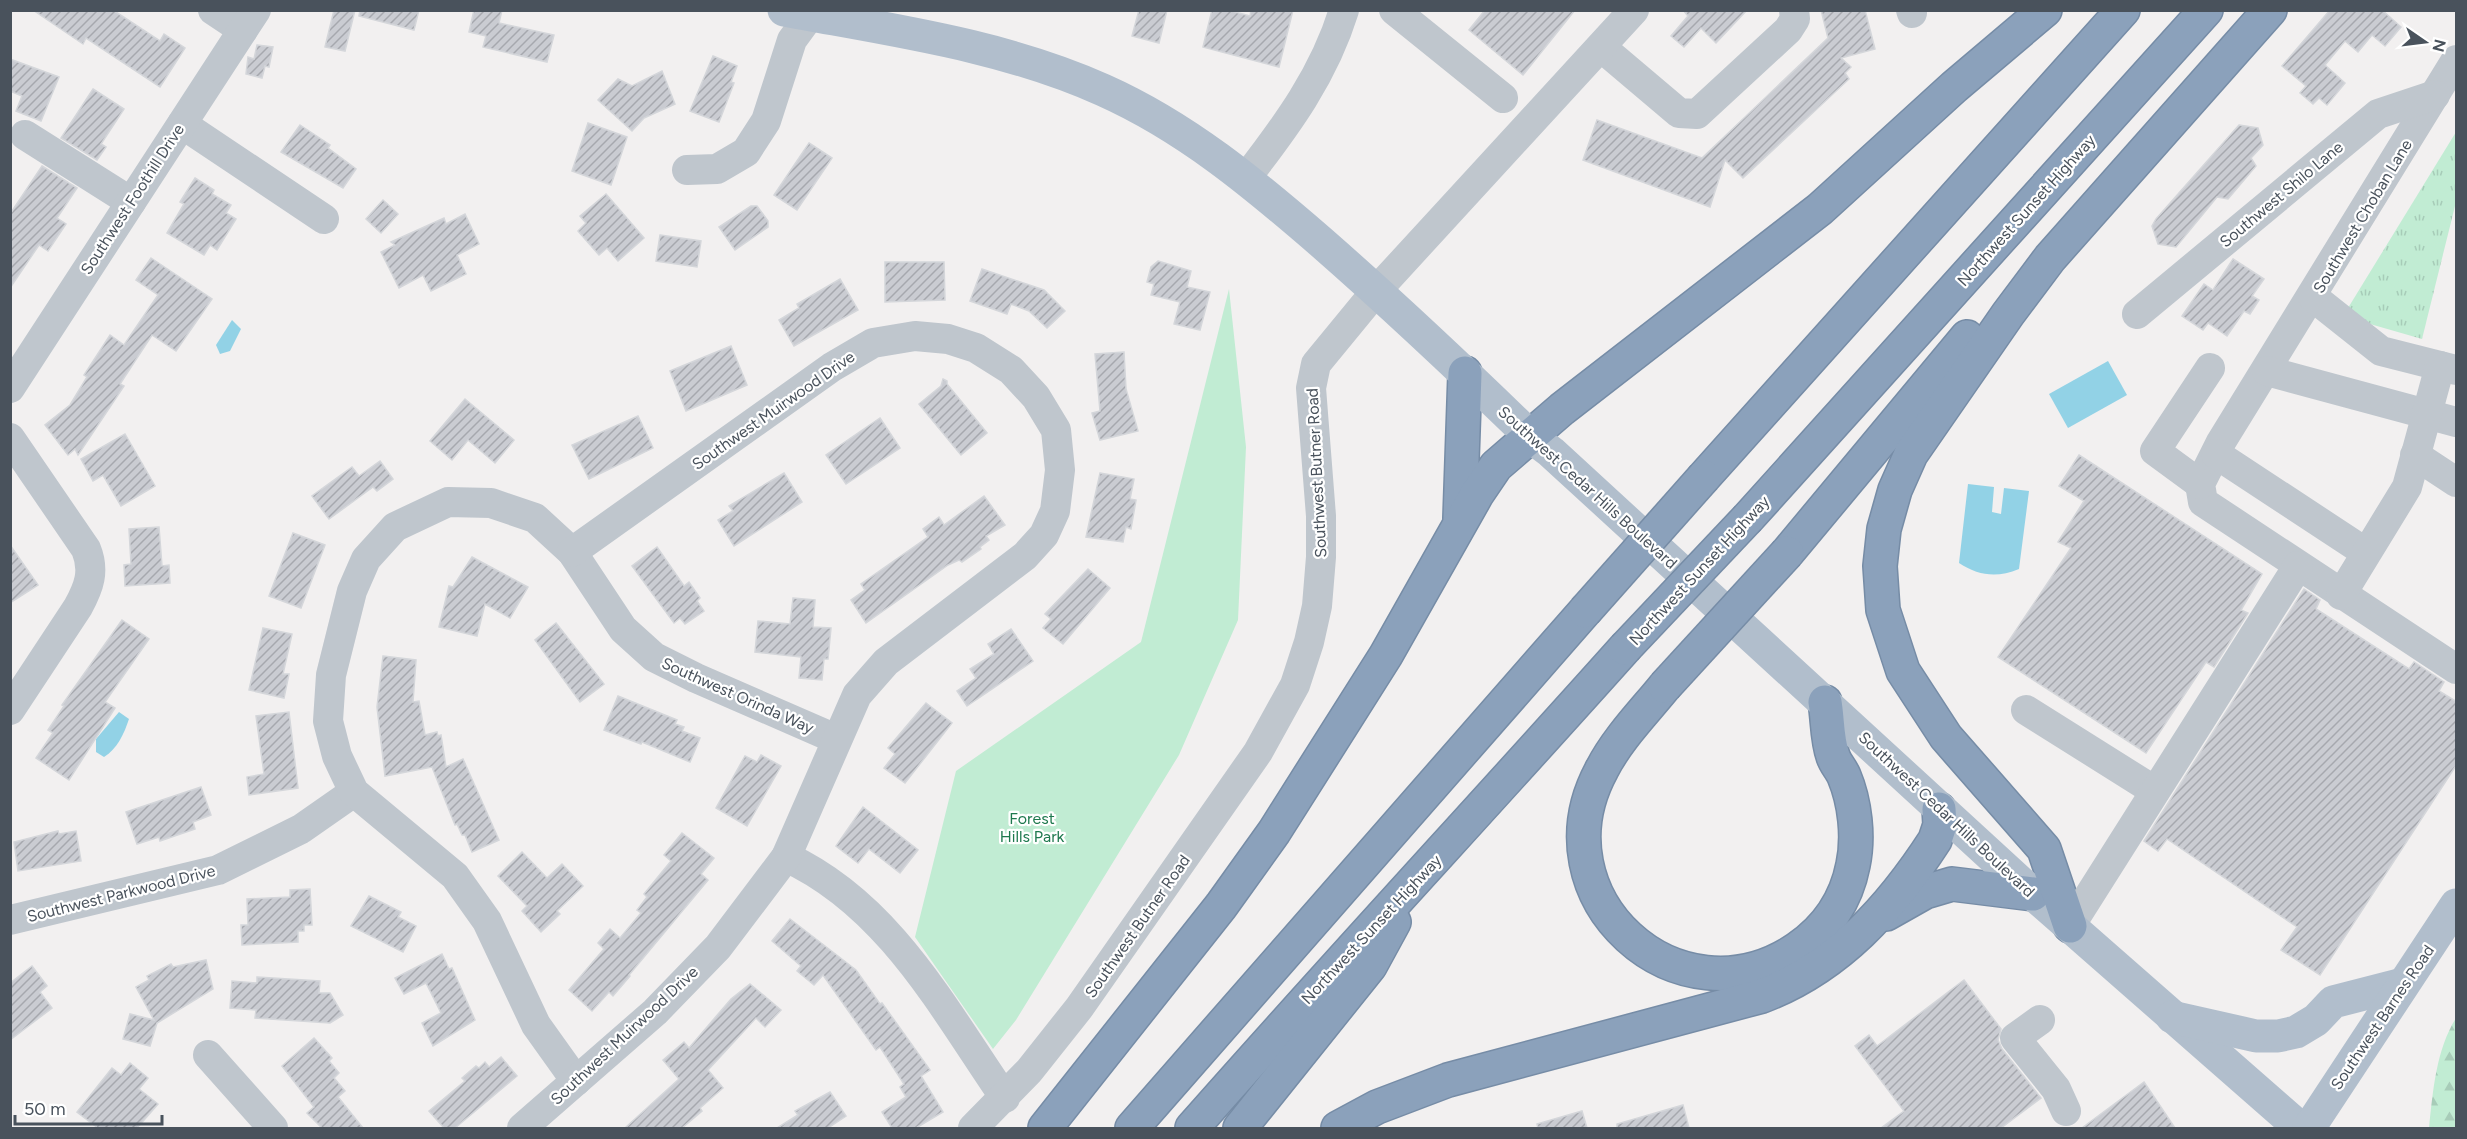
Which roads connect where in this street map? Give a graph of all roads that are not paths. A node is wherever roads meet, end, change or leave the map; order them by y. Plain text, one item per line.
1 (213, 10) edge
2 (1344, 10) edge
3 (1394, 10) edge
4 (1634, 10) edge
5 (1794, 10) edge
6 (2045, 10) edge
7 (2123, 10) edge
8 (2206, 10) edge
9 (2270, 10) edge
10 (802, 12) edge
11 (249, 20) edge
12 (1427, 20) edge
13 (1601, 47) junction
14 (2457, 60) edge
15 (2435, 95) junction
16 (1503, 98) dead end
17 (182, 124) junction
18 (25, 135) dead end
19 (687, 170) dead end
20 (1246, 178) junction
21 (131, 202) junction
22 (324, 219) dead end
23 (2050, 258) junction
24 (1376, 291) junction
25 (2313, 297) junction
26 (2137, 314) dead end
27 (21, 347) edge
28 (2210, 368) dead end
29 (2448, 368) edge
30 (2268, 371) junction
31 (1465, 373) junction
32 (10, 388) edge
33 (2425, 412) junction
34 (2457, 422) edge
35 (1530, 436) junction
36 (10, 438) edge
37 (2216, 454) junction
38 (2415, 455) junction
39 (2457, 482) edge
40 (2200, 484) junction
41 (1460, 526) junction
42 (572, 552) junction
43 (2365, 552) junction
44 (2298, 566) junction
45 (2341, 595) junction
46 (2457, 669) edge
47 (1825, 702) junction
48 (10, 710) edge
49 (2026, 710) dead end
50 (836, 738) junction
51 (2155, 791) junction
52 (354, 792) junction
53 (1940, 808) junction
54 (786, 857) junction
55 (1415, 883) junction
56 (2033, 894) junction
57 (2457, 905) edge
58 (10, 920) edge
59 (1872, 922) junction
60 (2070, 926) junction
61 (2403, 984) junction
62 (2170, 1017) junction
63 (2040, 1020) dead end
64 (208, 1055) dead end
65 (576, 1081) junction
66 (1005, 1098) junction
67 (2066, 1111) dead end
68 (273, 1128) edge
69 (522, 1128) edge
70 (973, 1128) edge
71 (1045, 1128) edge
72 (1132, 1128) edge
73 (1192, 1128) edge
74 (1240, 1128) edge
75 (1338, 1128) edge
76 (2300, 1128) edge
77 (2309, 1128) edge

1 - 11 street
2 - 20 street
3 - 12 street
4 - 13 street, Southwest Butner Road
5 - 13 street
6 - 35 highway
7 - 72 highway, bridge
8 - 55 highway, Northwest Sunset Highway, bridge
9 - 23 highway
10 - 19 street
10 - 20 main road, Southwest Cedar Hills Boulevard
11 - 17 street, Southwest Foothill Drive
12 - 16 street
13 - 24 street, Southwest Butner Road
14 - 15 street, Southwest Choban Lane
15 - 25 street, Southwest Choban Lane
15 - 26 street, Southwest Shilo Lane
17 - 21 street, Southwest Foothill Drive
17 - 22 street
18 - 21 street
20 - 24 main road, Southwest Cedar Hills Boulevard
21 - 27 street, Southwest Foothill Drive
23 - 47 highway, bridge
23 - 60 highway
24 - 31 main road, Southwest Cedar Hills Boulevard
24 - 66 street, Southwest Butner Road
25 - 29 street
25 - 30 street, Southwest Choban Lane
27 - 32 street, Southwest Foothill Drive
28 - 40 street
29 - 33 street
30 - 33 street
30 - 37 street, Southwest Choban Lane
31 - 35 main road, Southwest Cedar Hills Boulevard
31 - 41 highway
33 - 34 street
33 - 38 street
35 - 41 highway
35 - 47 main road, Southwest Cedar Hills Boulevard
36 - 48 street
37 - 40 street, Southwest Choban Lane
37 - 43 street
38 - 39 street
38 - 43 street
40 - 44 street
41 - 71 highway
42 - 50 street, Southwest Orinda Way
42 - 50 street, Southwest Muirwood Drive
42 - 52 street, Southwest Orinda Way
43 - 45 street
44 - 45 street
44 - 51 street
45 - 46 street
47 - 53 main road, Southwest Cedar Hills Boulevard
49 - 51 street
50 - 54 street, Southwest Muirwood Drive
51 - 60 street
52 - 58 street, Southwest Parkwood Drive
52 - 65 street, Southwest Orinda Way
53 - 56 main road, Southwest Cedar Hills Boulevard
53 - 59 highway
54 - 65 street, Southwest Muirwood Drive
54 - 66 street
55 - 73 highway, Northwest Sunset Highway
55 - 74 highway
56 - 59 highway
56 - 60 main road, Southwest Cedar Hills Boulevard
57 - 61 main road, Southwest Barnes Road
59 - 75 highway
60 - 62 main road, Southwest Cedar Hills Boulevard
61 - 62 main road
61 - 77 main road, Southwest Barnes Road
62 - 76 main road, Southwest Cedar Hills Boulevard
63 - 67 street
64 - 68 street
65 - 69 street, Southwest Muirwood Drive
66 - 70 street, Southwest Butner Road

